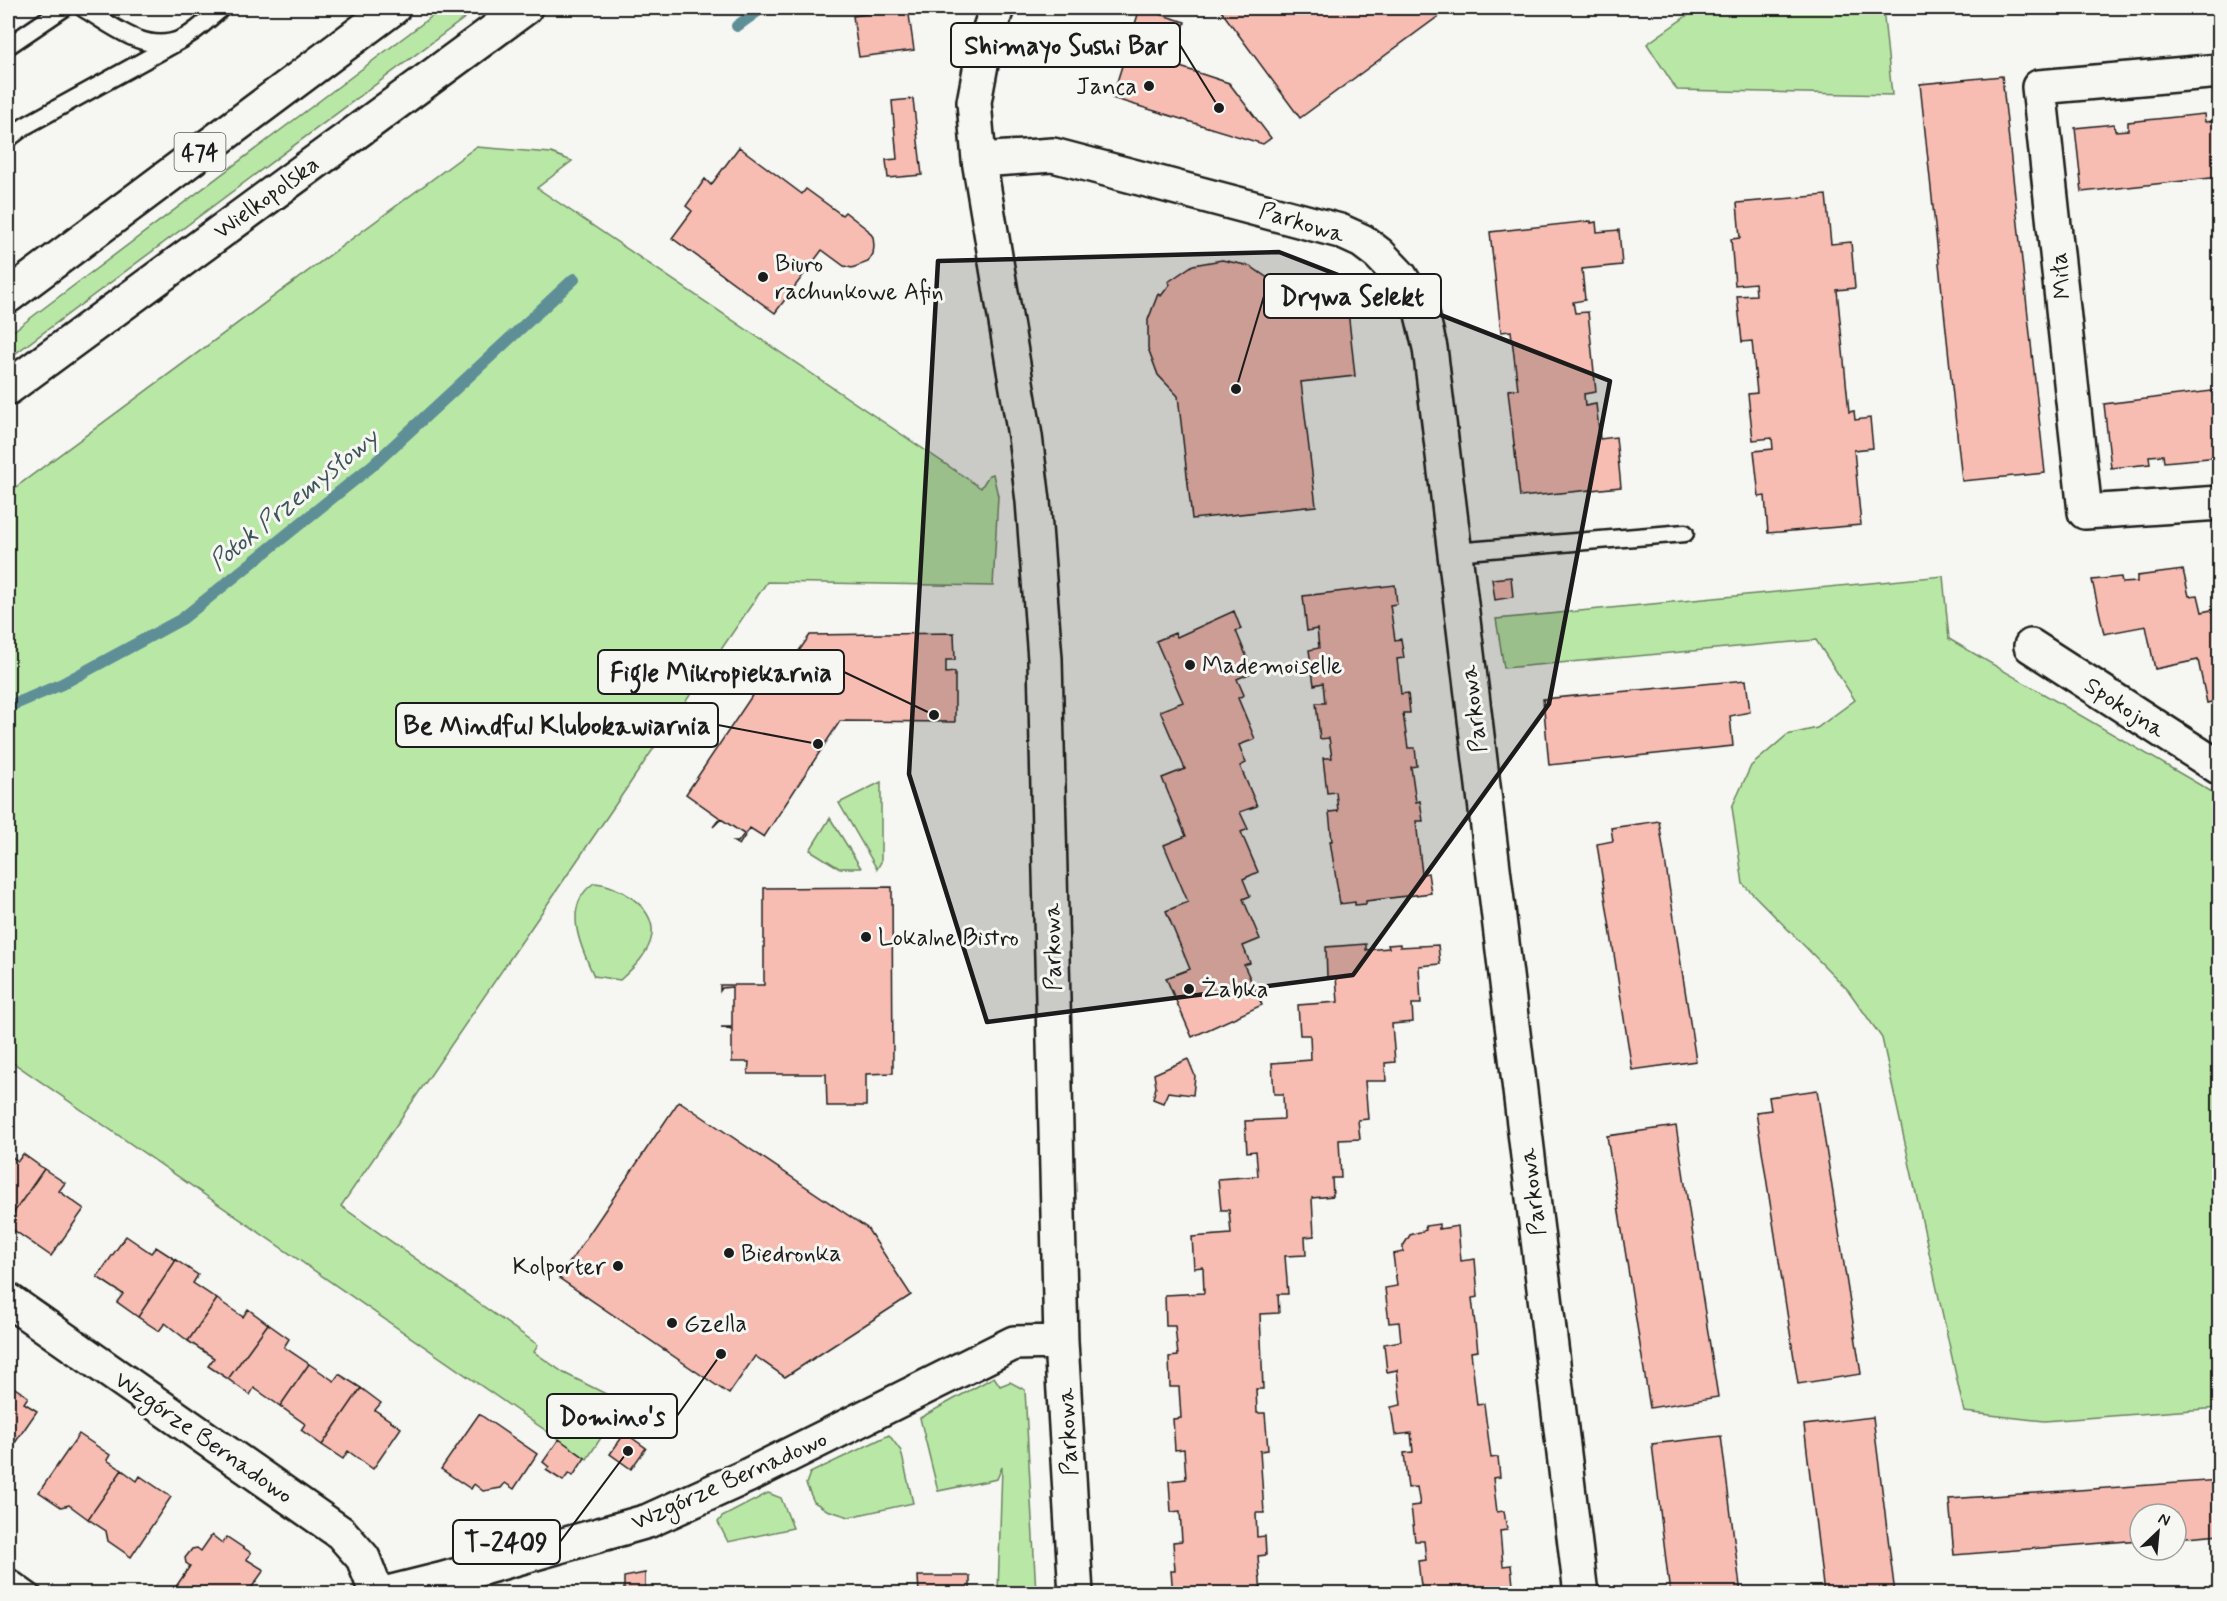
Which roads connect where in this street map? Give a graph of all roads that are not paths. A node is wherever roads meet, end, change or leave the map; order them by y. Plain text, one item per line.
1 (64, 8) edge
2 (84, 8) edge
3 (222, 8) edge
4 (393, 8) edge
5 (525, 8) edge
6 (997, 8) edge
7 (183, 39) junction
8 (8, 46) edge
9 (2220, 71) edge
10 (8, 139) edge
11 (979, 160) junction
12 (8, 297) edge
13 (8, 388) edge
14 (2220, 503) edge
15 (1685, 533) dead end
16 (1454, 552) junction
17 (2031, 646) dead end
18 (2220, 768) edge
19 (8, 1300) edge
20 (1061, 1342) junction
21 (8, 1576) edge
22 (33, 1593) edge
23 (377, 1593) edge
24 (384, 1593) edge
25 (1076, 1593) edge
26 (1581, 1593) edge

1 - 8 lane
2 - 7 lane
3 - 7 lane
4 - 12 street, 474
5 - 13 street, Wielkopolska
6 - 11 street, Parkowa
7 - 10 lane
9 - 14 street, Miła
11 - 16 street, Parkowa
11 - 20 street, Parkowa
15 - 16 lane
16 - 26 street, Parkowa
17 - 18 street, Spokojna
19 - 23 street, Wzgórze Bernadowo
20 - 24 street, Wzgórze Bernadowo
20 - 25 street, Parkowa
21 - 22 lane

